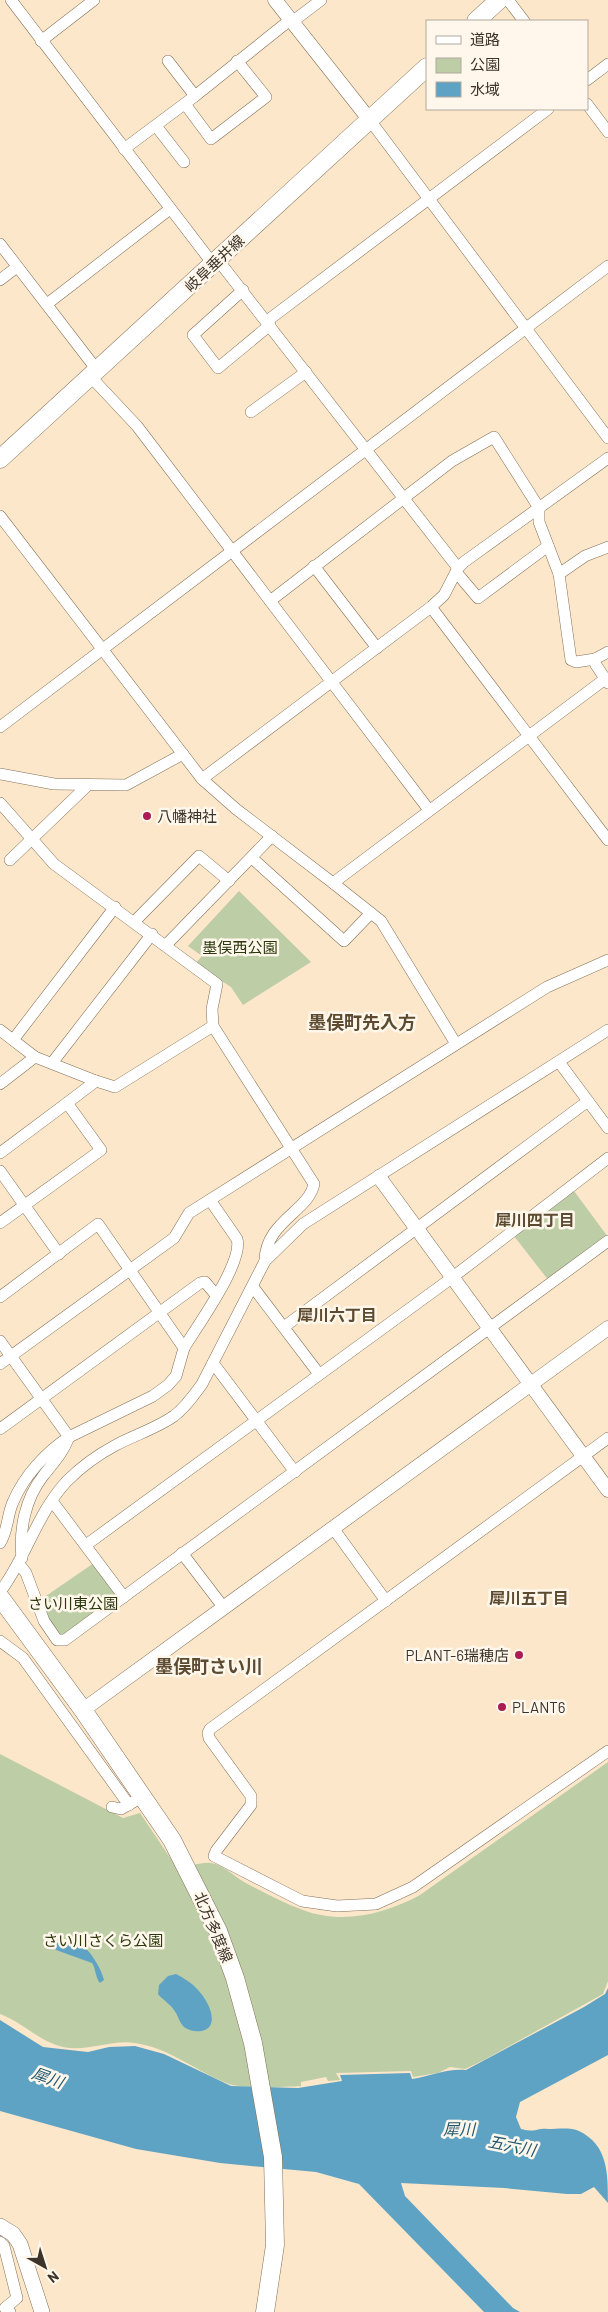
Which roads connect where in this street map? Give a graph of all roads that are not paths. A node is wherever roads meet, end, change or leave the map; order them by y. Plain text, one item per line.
1 (11, 0) edge
2 (94, 0) edge
3 (275, 0) edge
4 (321, 0) edge
5 (499, 0) edge
6 (508, 0) edge
7 (477, 20) edge
8 (523, 20) edge
9 (291, 21) junction
10 (41, 41) junction
11 (168, 61) dead end
12 (237, 61) junction
13 (608, 64) edge
14 (426, 68) edge
15 (588, 79) edge
16 (195, 96) junction
17 (185, 104) junction
18 (588, 105) edge
19 (547, 110) edge
20 (369, 119) junction
21 (156, 126) junction
22 (608, 132) edge
23 (124, 149) junction
24 (184, 162) dead end
25 (430, 199) junction
26 (170, 210) junction
27 (0, 244) edge
28 (216, 262) junction
29 (608, 266) edge
30 (18, 267) junction
31 (0, 280) edge
32 (242, 290) junction
33 (47, 304) junction
34 (269, 323) junction
35 (525, 329) junction
36 (306, 372) junction
37 (94, 373) junction
38 (251, 412) dead end
39 (608, 438) edge
40 (365, 450) junction
41 (608, 458) edge
42 (0, 459) edge
43 (402, 498) junction
44 (539, 508) junction
45 (0, 516) edge
46 (548, 546) junction
47 (608, 547) edge
48 (233, 552) junction
49 (314, 566) junction
50 (457, 570) junction
51 (559, 574) junction
52 (270, 601) junction
53 (431, 607) junction
54 (103, 648) junction
55 (377, 648) junction
56 (608, 652) edge
57 (595, 659) junction
58 (606, 681) edge
59 (331, 682) junction
60 (0, 727) edge
61 (528, 735) junction
62 (183, 754) junction
63 (0, 774) edge
64 (202, 779) junction
65 (88, 785) junction
66 (0, 803) edge
67 (429, 810) junction
68 (272, 836) junction
69 (31, 839) junction
70 (608, 840) edge
71 (252, 858) junction
72 (10, 860) dead end
73 (229, 881) junction
74 (333, 882) junction
75 (115, 907) junction
76 (371, 913) junction
77 (135, 921) junction
78 (152, 934) junction
79 (166, 945) junction
80 (608, 960) edge
81 (212, 1026) junction
82 (0, 1030) edge
83 (608, 1030) edge
84 (13, 1040) junction
85 (456, 1044) junction
86 (35, 1057) junction
87 (52, 1062) junction
88 (559, 1062) junction
89 (96, 1080) junction
90 (0, 1084) edge
91 (588, 1101) junction
92 (67, 1103) junction
93 (608, 1128) edge
94 (290, 1148) junction
95 (0, 1153) edge
96 (608, 1158) edge
97 (0, 1171) edge
98 (379, 1177) junction
99 (210, 1200) junction
100 (23, 1206) junction
101 (0, 1223) edge
102 (416, 1227) junction
103 (608, 1242) edge
104 (59, 1254) junction
105 (265, 1261) junction
106 (131, 1269) junction
107 (453, 1277) junction
108 (253, 1287) junction
109 (216, 1295) junction
110 (0, 1297) edge
111 (160, 1312) junction
112 (284, 1327) junction
113 (608, 1328) edge
114 (491, 1329) junction
115 (0, 1341) edge
116 (184, 1348) junction
117 (11, 1356) junction
118 (213, 1363) junction
119 (0, 1364) edge
120 (319, 1374) junction
121 (531, 1384) junction
122 (42, 1399) junction
123 (257, 1420) junction
124 (0, 1429) edge
125 (69, 1437) junction
126 (608, 1438) edge
127 (584, 1456) junction
128 (295, 1472) junction
129 (608, 1490) edge
130 (52, 1501) junction
131 (5, 1510) edge
132 (333, 1528) junction
133 (0, 1543) edge
134 (86, 1545) junction
135 (182, 1554) junction
136 (21, 1561) junction
137 (0, 1592) edge
138 (0, 1597) edge
139 (124, 1597) junction
140 (386, 1601) junction
141 (224, 1608) junction
142 (0, 1641) edge
143 (83, 1710) junction
144 (608, 1751) edge
145 (136, 1801) junction
146 (112, 1807) dead end
147 (0, 2226) edge
148 (0, 2242) edge
149 (5, 2311) edge
150 (42, 2312) edge
151 (265, 2312) edge

1 - 10 street
2 - 10 street
3 - 9 street
4 - 9 street
5 - 7 main road
6 - 8 street
9 - 12 street
9 - 20 street
10 - 23 street
11 - 16 street
12 - 16 street
12 - 17 street
13 - 15 street
14 - 20 main road, 岐阜垂井線
16 - 17 street
17 - 21 street
18 - 22 street
19 - 25 street
20 - 25 street
20 - 28 main road, 岐阜垂井線
21 - 23 street
21 - 24 street
23 - 26 street
25 - 34 street
25 - 35 street
26 - 28 street
26 - 33 street
27 - 30 street
28 - 32 street
28 - 37 main road, 岐阜垂井線
29 - 35 street
30 - 31 street
30 - 33 street
32 - 34 street
32 - 34 street
33 - 37 street
34 - 36 street
35 - 39 street
35 - 40 street
36 - 38 street
36 - 40 street
37 - 42 main road, 岐阜垂井線
37 - 48 street
40 - 43 street
40 - 48 street
41 - 44 street
43 - 44 street
43 - 49 street
43 - 50 street
44 - 46 street
44 - 50 street
45 - 54 street
46 - 50 street
46 - 51 street
47 - 51 street
48 - 52 street
48 - 54 street
49 - 52 street
49 - 55 street
50 - 53 street
51 - 57 street
52 - 59 street
53 - 55 street
53 - 61 street
54 - 60 street
54 - 62 street
55 - 59 street
56 - 57 street
57 - 58 street
58 - 61 street
59 - 64 street
59 - 67 street
61 - 67 street
61 - 70 street
62 - 64 street
62 - 65 street
63 - 65 street
64 - 68 street
65 - 69 street
66 - 69 street
67 - 74 street
68 - 71 street
68 - 74 street
69 - 72 street
69 - 75 street
71 - 73 street
71 - 76 street
73 - 77 street
73 - 79 street
74 - 76 street
75 - 77 street
75 - 84 street
76 - 85 street
77 - 78 street
78 - 79 street
78 - 87 street
79 - 81 street
80 - 85 street
81 - 89 street
81 - 94 street
82 - 84 street
83 - 88 street
84 - 86 street
85 - 94 street
86 - 87 street
86 - 90 street
87 - 89 street
88 - 91 street
88 - 98 street
89 - 92 street
91 - 93 street
91 - 102 street
92 - 95 street
92 - 100 street
94 - 99 street
94 - 105 street
96 - 107 street
97 - 100 street
98 - 102 street
98 - 105 street
99 - 106 street
99 - 109 street
100 - 101 street
100 - 104 street
102 - 107 street
102 - 112 street
103 - 114 street
104 - 106 street
104 - 110 street
105 - 108 street
106 - 111 street
106 - 117 street
107 - 114 street
107 - 120 street
108 - 112 street
108 - 118 street
109 - 111 street
109 - 116 street
111 - 116 street
111 - 122 street
112 - 120 street
113 - 121 street
114 - 121 street
114 - 128 street
115 - 117 street
116 - 125 street
117 - 119 street
117 - 122 street
118 - 123 street
118 - 130 street
120 - 123 street
121 - 127 street
121 - 132 street
122 - 124 street
122 - 125 street
123 - 128 street
123 - 134 street
125 - 131 street
125 - 136 street
126 - 127 street
127 - 129 street
127 - 140 street
128 - 135 street
130 - 134 street
130 - 136 street
131 - 133 street
132 - 140 street
132 - 141 street
134 - 139 street
135 - 139 street
135 - 141 street
136 - 137 street
136 - 139 street
138 - 143 main road, 北方多度線
140 - 144 street
141 - 143 street
142 - 145 street
143 - 145 main road, 北方多度線
145 - 146 street
145 - 151 main road, 北方多度線
147 - 150 main road
148 - 149 street

